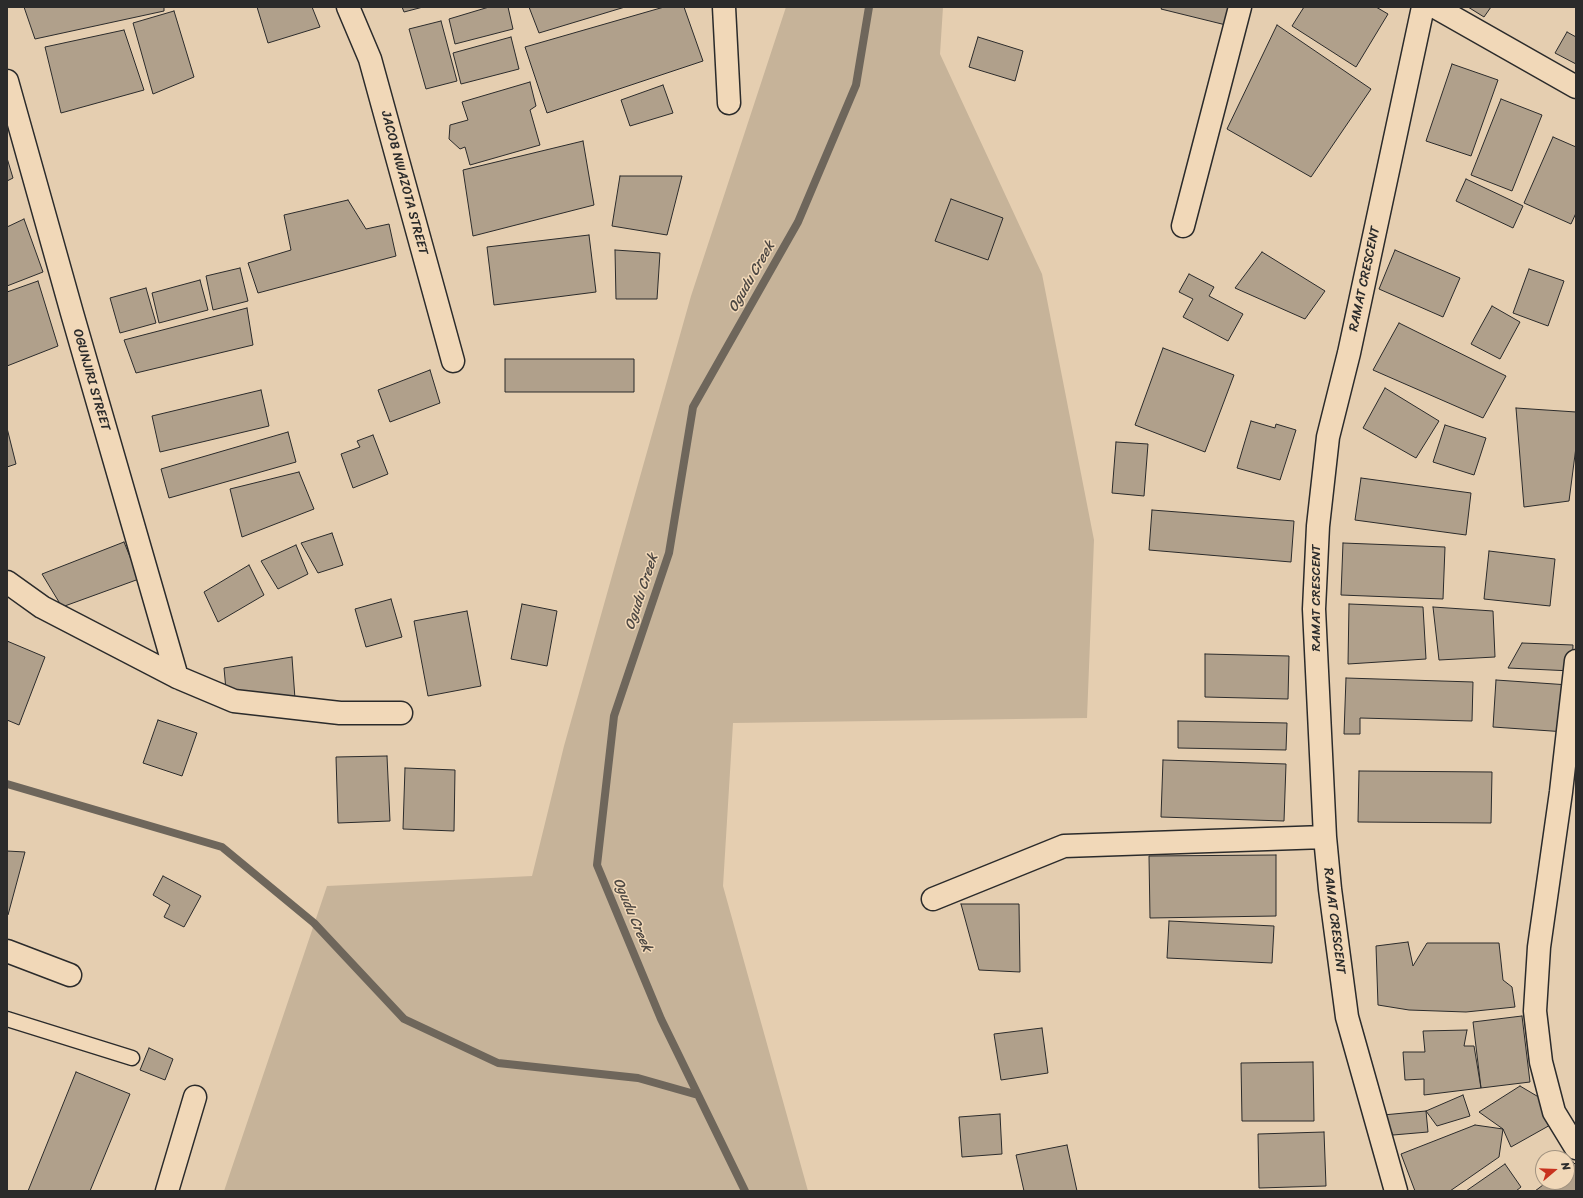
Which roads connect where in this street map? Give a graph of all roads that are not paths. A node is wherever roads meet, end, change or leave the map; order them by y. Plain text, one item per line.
1 (348, 7) edge
2 (724, 7) edge
3 (1240, 7) edge
4 (1423, 7) edge
5 (1435, 7) edge
6 (7, 81) edge
7 (1576, 87) edge
8 (729, 104) dead end
9 (1183, 226) dead end
10 (453, 361) dead end
11 (7, 582) edge
12 (1576, 661) edge
13 (177, 677) junction
14 (401, 713) dead end
15 (1325, 836) junction
16 (933, 899) dead end
17 (7, 951) edge
18 (70, 975) dead end
19 (7, 1019) edge
20 (132, 1058) dead end
21 (195, 1097) dead end
22 (1576, 1148) edge
23 (167, 1191) edge
24 (1396, 1191) edge

1 - 10 street, JACOB NWAZOTA STREET
2 - 8 street
3 - 9 street
4 - 15 street, RAMAT CRESCENT
5 - 7 street
6 - 13 street, OGUNJIRI STREET
11 - 13 street
12 - 22 street
13 - 14 street
15 - 16 street
15 - 24 street, RAMAT CRESCENT
17 - 18 street
19 - 20 lane
21 - 23 street

